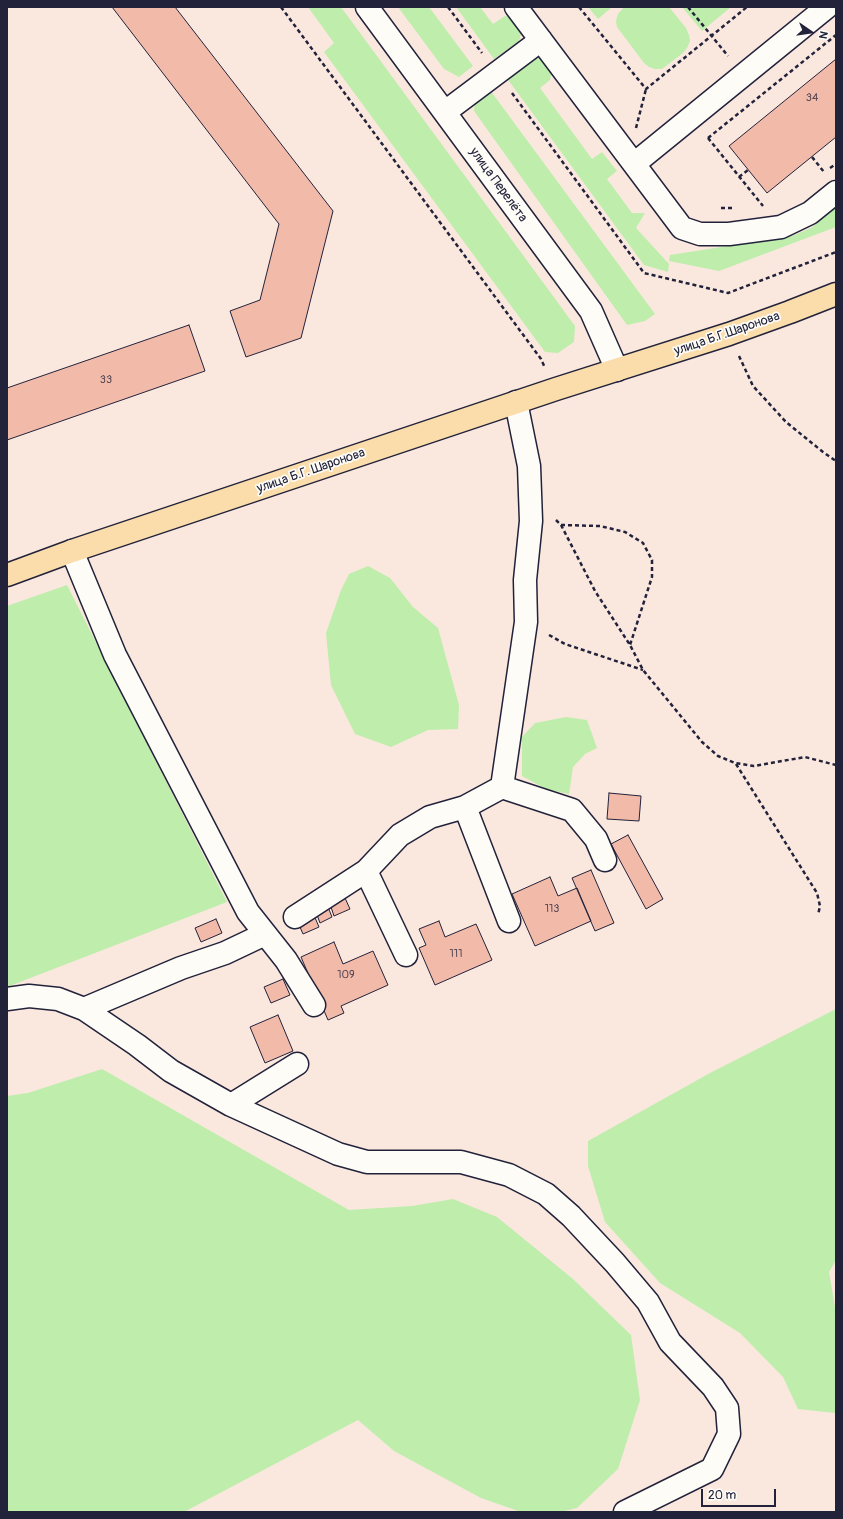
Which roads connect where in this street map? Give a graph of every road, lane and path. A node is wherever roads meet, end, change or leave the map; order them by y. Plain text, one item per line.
1 (281, 7) edge
2 (367, 7) edge
3 (448, 7) edge
4 (516, 7) edge
5 (579, 7) edge
6 (688, 7) edge
7 (747, 7) edge
8 (827, 7) edge
9 (836, 35) edge
10 (712, 36) junction
11 (541, 40) junction
12 (497, 73) junction
13 (646, 90) junction
14 (444, 112) junction
15 (635, 134) dead end
16 (812, 157) dead end
17 (634, 164) junction
18 (748, 170) dead end
19 (825, 173) dead end
20 (739, 177) junction
21 (836, 192) edge
22 (763, 206) dead end
23 (836, 252) edge
24 (836, 294) edge
25 (730, 334) junction
26 (541, 359) dead end
27 (617, 370) junction
28 (516, 402) junction
29 (836, 461) edge
30 (530, 495) junction
31 (561, 525) junction
32 (72, 551) junction
33 (7, 575) edge
34 (526, 622) junction
35 (630, 645) junction
36 (644, 670) junction
37 (735, 763) junction
38 (836, 765) edge
39 (502, 787) junction
40 (465, 807) junction
41 (605, 860) dead end
42 (366, 871) junction
43 (818, 915) dead end
44 (295, 917) dead end
45 (509, 921) dead end
46 (265, 934) junction
47 (406, 954) dead end
48 (7, 999) edge
49 (314, 1005) dead end
50 (84, 1009) junction
51 (297, 1064) dead end
52 (231, 1105) junction
53 (625, 1512) edge

1 - 26 path
2 - 14 street, улица Перелёта
3 - 12 path
4 - 11 street
5 - 13 path
6 - 10 path
7 - 10 path
8 - 17 street
9 - 20 path
10 - 13 path
11 - 12 street
11 - 17 street
12 - 14 street
12 - 23 path
13 - 15 path
14 - 27 street, улица Перелёта
16 - 19 path
17 - 21 street
18 - 20 path
20 - 22 path
24 - 25 main road, улица Б.Г.Шаронова
25 - 27 main road, улица Б.Г.Шаронова
25 - 29 path
27 - 28 main road, улица Б.Г. Шаронова
28 - 30 street
28 - 32 main road, улица Б.Г. Шаронова
30 - 31 path
30 - 34 street
31 - 35 path
31 - 35 path
32 - 33 main road, улица Б.Г. Шаронова
32 - 46 street
34 - 36 path
34 - 39 street
35 - 36 path
36 - 37 path
37 - 38 path
37 - 43 path
39 - 40 street
39 - 41 street
40 - 42 street
40 - 45 street
42 - 44 street
42 - 47 street
46 - 49 street
46 - 50 street
48 - 50 street
50 - 52 street
51 - 52 street
52 - 53 street

